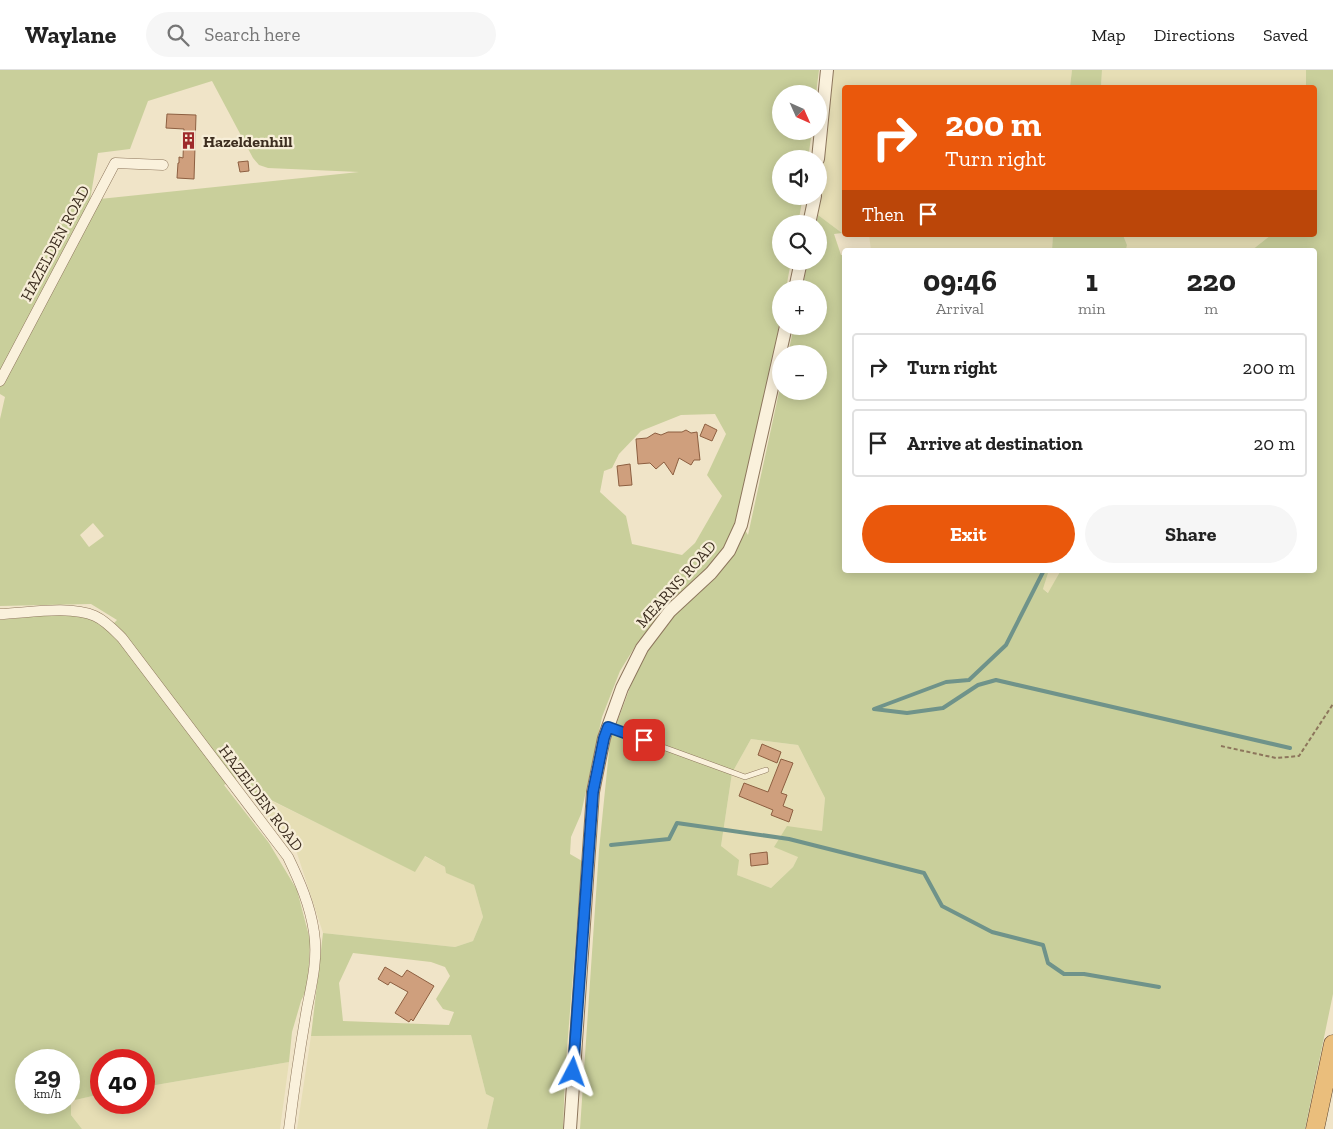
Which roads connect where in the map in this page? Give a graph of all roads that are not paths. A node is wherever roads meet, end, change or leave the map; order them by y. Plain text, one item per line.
1 (827, 70) edge
2 (819, 150) edge
3 (163, 164) dead end
4 (784, 335) edge
5 (0, 381) edge
6 (0, 614) edge
7 (608, 727) junction
8 (766, 770) dead end
9 (1333, 1044) edge
10 (289, 1129) edge
11 (570, 1129) edge
12 (1315, 1129) edge

1 - 2 street
3 - 5 street, HAZELDEN ROAD
4 - 7 street, MEARNS ROAD
6 - 10 street, HAZELDEN ROAD
7 - 8 lane
7 - 11 street, MEARNS ROAD
9 - 12 highway

